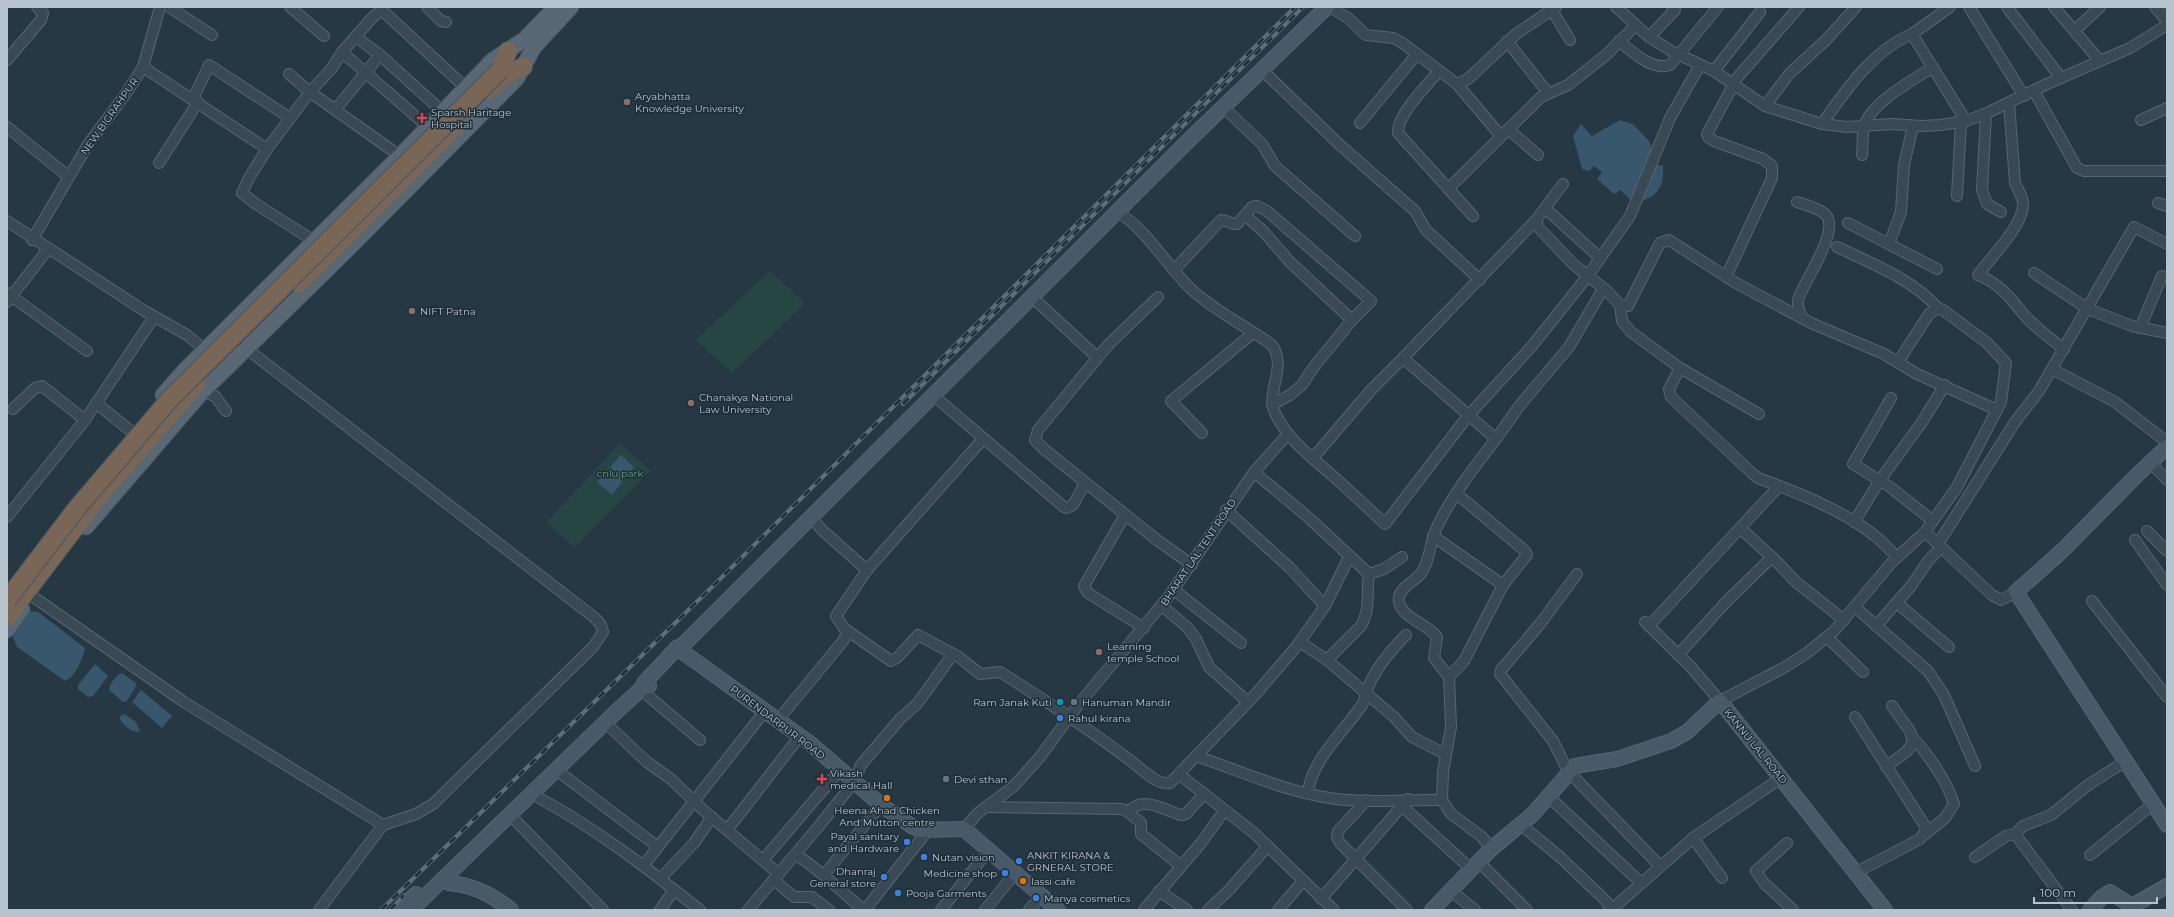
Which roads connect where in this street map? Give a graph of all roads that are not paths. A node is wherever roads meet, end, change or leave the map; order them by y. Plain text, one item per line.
1 (37, 7) edge
2 (160, 7) edge
3 (169, 7) edge
4 (290, 7) edge
5 (427, 7) edge
6 (556, 7) edge
7 (571, 7) edge
8 (1327, 7) edge
9 (1330, 7) edge
10 (1616, 7) edge
11 (1718, 7) edge
12 (1799, 7) edge
13 (1856, 7) edge
14 (1950, 7) edge
15 (1969, 7) edge
16 (2007, 7) edge
17 (2054, 7) edge
18 (2100, 7) edge
19 (2155, 7) edge
20 (1675, 8) edge
21 (382, 9) edge
22 (1554, 9) edge
23 (1760, 12) dead end
24 (2167, 21) edge
25 (446, 22) dead end
26 (2167, 24) edge
27 (1636, 25) junction
28 (2074, 31) junction
29 (1912, 34) junction
30 (212, 35) dead end
31 (324, 36) dead end
32 (1649, 36) junction
33 (356, 37) junction
34 (1570, 40) dead end
35 (1507, 41) junction
36 (1620, 41) junction
37 (529, 43) junction
38 (508, 51) junction
39 (342, 52) junction
40 (1417, 54) junction
41 (380, 55) junction
42 (1679, 55) junction
43 (7, 60) edge
44 (2100, 61) junction
45 (1700, 65) junction
46 (143, 67) junction
47 (524, 67) junction
48 (1933, 67) junction
49 (1262, 70) junction
50 (1439, 71) junction
51 (1714, 71) junction
52 (502, 72) junction
53 (366, 73) junction
54 (289, 74) dead end
55 (2061, 78) junction
56 (1457, 84) junction
57 (1734, 84) junction
58 (466, 88) junction
59 (2034, 90) junction
60 (310, 92) junction
61 (1548, 93) junction
62 (2024, 96) junction
63 (195, 101) junction
64 (2009, 103) junction
65 (1765, 106) junction
66 (1223, 107) junction
67 (2167, 108) edge
68 (336, 110) junction
69 (443, 112) junction
70 (1986, 114) junction
71 (290, 118) junction
72 (2141, 120) dead end
73 (1964, 122) junction
74 (1360, 123) dead end
75 (1822, 124) junction
76 (1864, 126) junction
77 (1913, 126) junction
78 (7, 127) edge
79 (428, 128) junction
80 (1505, 133) junction
81 (267, 149) junction
82 (1538, 155) dead end
83 (1862, 155) dead end
84 (400, 156) junction
85 (159, 163) dead end
86 (2167, 171) edge
87 (69, 177) junction
88 (1563, 184) dead end
89 (1448, 189) junction
90 (1957, 196) dead end
91 (1797, 202) dead end
92 (1545, 208) junction
93 (1118, 212) junction
94 (2002, 212) dead end
95 (1246, 216) junction
96 (1473, 216) dead end
97 (1536, 220) junction
98 (7, 221) edge
99 (1848, 223) dead end
100 (1355, 236) dead end
101 (32, 240) junction
102 (314, 241) junction
103 (1889, 244) junction
104 (2167, 244) edge
105 (1837, 247) dead end
106 (48, 249) junction
107 (1600, 258) junction
108 (1937, 268) dead end
109 (1174, 270) junction
110 (2034, 273) dead end
111 (1587, 276) junction
112 (2162, 276) dead end
113 (1726, 277) junction
114 (1480, 280) junction
115 (1603, 289) junction
116 (8, 297) edge
117 (1032, 297) junction
118 (1158, 297) dead end
119 (1620, 305) junction
120 (1938, 308) junction
121 (2088, 309) junction
122 (154, 317) junction
123 (1802, 318) junction
124 (1352, 320) junction
125 (2140, 328) junction
126 (224, 332) junction
127 (1253, 333) junction
128 (2167, 333) edge
129 (246, 349) junction
130 (2064, 349) junction
131 (205, 350) junction
132 (87, 352) dead end
133 (1097, 357) junction
134 (1403, 358) junction
135 (1898, 362) junction
136 (1680, 368) junction
137 (2052, 369) junction
138 (204, 383) junction
139 (1945, 385) junction
140 (934, 396) junction
141 (1891, 398) dead end
142 (96, 404) junction
143 (1272, 404) junction
144 (13, 409) dead end
145 (1997, 410) junction
146 (226, 411) dead end
147 (1759, 414) dead end
148 (1468, 416) junction
149 (85, 420) junction
150 (132, 432) junction
151 (1202, 433) dead end
152 (1288, 434) junction
153 (983, 439) junction
154 (1496, 439) junction
155 (2167, 442) edge
156 (2167, 447) edge
157 (1312, 458) junction
158 (2150, 462) junction
159 (1254, 472) junction
160 (1880, 480) junction
161 (2167, 480) edge
162 (1085, 483) junction
163 (1779, 486) junction
164 (1457, 494) junction
165 (1226, 510) junction
166 (1125, 515) junction
167 (810, 516) junction
168 (7, 518) edge
169 (1933, 521) junction
170 (1854, 522) junction
171 (1740, 528) junction
172 (2147, 531) dead end
173 (1925, 532) junction
174 (1433, 536) junction
175 (2135, 540) dead end
176 (1940, 546) junction
177 (2167, 552) edge
178 (1349, 557) junction
179 (1402, 557) dead end
180 (1772, 557) junction
181 (1897, 558) junction
182 (1192, 565) junction
183 (867, 570) junction
184 (1369, 574) junction
185 (1577, 574) dead end
186 (1504, 585) junction
187 (2167, 585) edge
188 (7, 588) edge
189 (1174, 590) junction
190 (2016, 592) junction
191 (32, 596) junction
192 (7, 600) edge
193 (2092, 601) dead end
194 (1897, 603) junction
195 (1162, 606) junction
196 (1325, 606) junction
197 (1855, 607) junction
198 (7, 617) edge
199 (1844, 620) junction
200 (1876, 626) junction
201 (1144, 628) junction
202 (845, 629) junction
203 (7, 630) edge
204 (1406, 635) dead end
205 (1827, 637) junction
206 (1300, 642) junction
207 (1241, 643) dead end
208 (1949, 647) dead end
209 (680, 648) junction
210 (953, 654) junction
211 (1678, 655) junction
212 (1327, 660) junction
213 (1863, 672) dead end
214 (1449, 677) junction
215 (651, 681) junction
216 (1366, 693) junction
217 (2167, 697) edge
218 (1720, 701) junction
219 (1248, 702) junction
220 (1892, 706) dead end
221 (765, 711) junction
222 (1070, 717) junction
223 (1855, 717) dead end
224 (778, 720) junction
225 (611, 728) junction
226 (800, 736) junction
227 (1913, 738) junction
228 (700, 740) dead end
229 (1445, 754) junction
230 (1196, 756) junction
231 (2126, 761) junction
232 (1975, 766) dead end
233 (1886, 767) junction
234 (840, 770) junction
235 (1568, 771) junction
236 (563, 774) junction
237 (1180, 774) junction
238 (1781, 778) junction
239 (854, 782) junction
240 (1308, 793) junction
241 (1204, 794) junction
242 (1548, 796) junction
243 (539, 798) junction
244 (1367, 800) junction
245 (1442, 800) junction
246 (695, 802) junction
247 (1405, 803) junction
248 (2153, 804) junction
249 (881, 805) junction
250 (985, 806) junction
251 (1224, 811) junction
252 (1128, 812) junction
253 (712, 817) junction
254 (515, 820) junction
255 (1520, 824) junction
256 (383, 825) junction
257 (2167, 825) edge
258 (964, 829) junction
259 (727, 830) junction
260 (928, 830) junction
261 (2015, 834) junction
262 (1924, 835) junction
263 (1693, 838) junction
264 (1787, 843) dead end
265 (1268, 846) junction
266 (658, 847) junction
267 (1492, 849) junction
268 (990, 850) junction
269 (796, 854) junction
270 (2090, 855) dead end
271 (1975, 856) dead end
272 (1356, 859) junction
273 (763, 860) junction
274 (643, 866) junction
275 (1180, 866) junction
276 (1476, 866) junction
277 (1660, 866) junction
278 (1016, 872) junction
279 (1855, 873) junction
280 (824, 875) junction
281 (776, 877) junction
282 (1722, 878) dead end
283 (660, 879) junction
284 (1303, 881) junction
285 (449, 883) junction
286 (1641, 883) junction
287 (2167, 886) edge
288 (674, 890) junction
289 (1160, 891) junction
290 (1451, 891) junction
291 (1042, 895) junction
292 (1322, 899) junction
293 (1146, 909) edge
294 (319, 910) edge
295 (399, 910) edge
296 (412, 910) edge
297 (422, 910) edge
298 (511, 910) edge
299 (603, 910) edge
300 (660, 910) edge
301 (700, 910) edge
302 (748, 910) edge
303 (829, 910) edge
304 (866, 910) edge
305 (940, 910) edge
306 (985, 910) edge
307 (1029, 910) edge
308 (1058, 910) edge
309 (1187, 910) edge
310 (1208, 910) edge
311 (1278, 910) edge
312 (1334, 910) edge
313 (1407, 910) edge
314 (1432, 910) edge
315 (1475, 910) edge
316 (1527, 910) edge
317 (1611, 910) edge
318 (1793, 910) edge
319 (1885, 910) edge
320 (2072, 910) edge
321 (2090, 910) edge

1 - 43 street
2 - 46 street, NEW BIGRAHPUR
3 - 30 street
4 - 31 street
5 - 25 street
6 - 37 main road
7 - 37 main road
8 - 49 street
9 - 40 street
10 - 27 street
11 - 42 street
12 - 57 street
13 - 65 street
14 - 29 street
15 - 62 street
16 - 55 street
17 - 28 street
18 - 28 street
19 - 24 street
20 - 32 street
21 - 33 street
21 - 58 street
22 - 34 street
22 - 35 street
23 - 51 street
26 - 44 street
27 - 32 street
27 - 36 street
28 - 44 street
29 - 48 street
29 - 75 street
32 - 42 street
33 - 39 street
33 - 41 street
35 - 56 street
35 - 61 street
36 - 42 street
36 - 61 street
37 - 38 main road
37 - 47 main road
38 - 52 highway
38 - 58 main road
39 - 53 street
39 - 60 street
40 - 50 street
40 - 74 street
41 - 53 street
41 - 69 street
42 - 45 street
44 - 55 street
45 - 51 street
45 - 107 street
46 - 63 street
46 - 87 street, NEW BIGRAHPUR
47 - 52 highway
47 - 129 main road
48 - 73 street
48 - 76 street
49 - 66 street
49 - 114 street
50 - 56 street
50 - 89 street
51 - 57 street
52 - 138 highway
52 - 192 highway, bridge
53 - 68 street
53 - 79 street
54 - 60 street
55 - 59 street
56 - 80 street
57 - 65 street
57 - 113 street
58 - 69 main road
59 - 62 street
59 - 86 street
60 - 68 street
60 - 71 street
61 - 80 street
62 - 64 street
63 - 71 street
63 - 81 street
63 - 85 street
64 - 70 street
64 - 130 street
65 - 75 street
66 - 93 street
66 - 100 street
67 - 72 street
68 - 84 street
69 - 79 main road
70 - 73 street
70 - 94 street
71 - 81 street
73 - 77 street
73 - 90 street
75 - 76 street
76 - 77 street
76 - 83 street
77 - 103 street
78 - 87 street
79 - 84 main road
80 - 82 street
80 - 89 street
81 - 102 street
84 - 102 main road
87 - 101 street, NEW BIGRAHPUR
88 - 92 street
89 - 96 street
91 - 123 street
92 - 97 street
92 - 107 street
93 - 109 street
93 - 117 street
95 - 109 street
95 - 124 street
95 - 124 street
97 - 111 street
97 - 114 street
98 - 101 street
99 - 103 street
101 - 106 street
102 - 126 main road
103 - 108 street
104 - 121 street
105 - 120 street
106 - 116 street
106 - 122 street
107 - 111 street
109 - 127 street
110 - 121 street
111 - 115 street
111 - 148 street
112 - 125 street
113 - 119 street
113 - 123 street
114 - 134 street
115 - 119 street
115 - 154 street
116 - 132 street
117 - 133 street
117 - 140 street
118 - 133 street
119 - 136 street
120 - 135 street
120 - 145 street
121 - 125 street
121 - 130 street
122 - 131 street
122 - 142 street
123 - 135 street
124 - 143 street
125 - 128 street
126 - 129 street
126 - 131 main road
127 - 143 street
127 - 151 street
129 - 138 main road
129 - 256 street
130 - 137 street
131 - 150 main road
133 - 162 street
134 - 148 street
134 - 157 street
135 - 139 street
136 - 147 street
136 - 163 street
137 - 155 street
137 - 176 street
138 - 146 street
138 - 191 main road
138 - 198 highway
139 - 145 street
139 - 160 street
140 - 153 street
140 - 167 street
141 - 160 street
142 - 149 street
142 - 150 street
143 - 152 street
144 - 149 street
145 - 169 street
148 - 154 street
148 - 157 street
149 - 168 street
150 - 188 main road
152 - 157 street
152 - 159 street, BHARAT LAL TENT ROAD
153 - 162 street
153 - 183 street
154 - 164 street
156 - 158 street
158 - 161 street
158 - 190 street
159 - 165 street, BHARAT LAL TENT ROAD
159 - 178 street
160 - 169 street
160 - 170 street
162 - 166 street
163 - 170 street
163 - 171 street
164 - 174 street
164 - 186 street
165 - 182 street, BHARAT LAL TENT ROAD
165 - 196 street
166 - 182 street
166 - 201 street
167 - 183 street
167 - 209 street
169 - 173 street
170 - 181 street
171 - 180 street
171 - 211 street
172 - 177 street
173 - 176 street
173 - 181 street
174 - 186 street
174 - 214 street
175 - 187 street
176 - 190 street
176 - 194 street
178 - 184 street
178 - 196 street
179 - 184 street
180 - 199 street
180 - 211 street
181 - 197 street
182 - 189 street, BHARAT LAL TENT ROAD
183 - 202 street
184 - 212 street
185 - 235 street
186 - 214 street
189 - 195 street, BHARAT LAL TENT ROAD
189 - 207 street
190 - 231 street
191 - 203 main road
191 - 256 street
193 - 217 street
194 - 200 street
194 - 208 street
195 - 201 street, BHARAT LAL TENT ROAD
195 - 219 street
196 - 206 street
197 - 199 street
197 - 200 street
199 - 205 street
200 - 232 street
201 - 222 street, BHARAT LAL TENT ROAD
202 - 210 street
202 - 224 street
204 - 216 street
205 - 213 street
205 - 218 street
206 - 212 street
206 - 219 street
209 - 215 street
209 - 221 street, PURENDARPUR ROAD
210 - 222 street
210 - 239 street
211 - 218 street
212 - 216 street
214 - 229 street
215 - 225 street
215 - 228 street
215 - 295 street
215 - 296 street
216 - 229 street
216 - 240 street
218 - 235 street, KANNU LAL ROAD
218 - 238 street, KANNU LAL ROAD
219 - 230 street
220 - 227 street
221 - 224 street, PURENDARPUR ROAD
221 - 246 street
222 - 237 street
222 - 250 street, BHARAT LAL TENT ROAD
223 - 233 street
224 - 226 street, PURENDARPUR ROAD
225 - 236 street
225 - 246 street
226 - 234 street, PURENDARPUR ROAD
226 - 259 street
227 - 233 street
227 - 262 street
229 - 245 street
230 - 237 street
230 - 240 street
231 - 248 street
231 - 261 street
233 - 262 street
234 - 239 street, PURENDARPUR ROAD
234 - 273 street
235 - 242 street
235 - 277 street
236 - 243 street
236 - 266 street
237 - 241 street
238 - 263 street
238 - 279 street, KANNU LAL ROAD
239 - 249 street, PURENDARPUR ROAD
239 - 269 street
240 - 244 street
241 - 251 street
241 - 252 street
242 - 255 street
242 - 286 street
243 - 254 street
243 - 274 street
244 - 247 street
244 - 272 street
245 - 247 street
245 - 267 street
246 - 253 street
246 - 266 street
247 - 272 street
247 - 276 street
248 - 257 street
248 - 270 street
249 - 260 street, PURENDARPUR ROAD
249 - 280 street
250 - 252 street
250 - 258 street, BHARAT LAL TENT ROAD
251 - 265 street
251 - 275 street
252 - 275 street
253 - 259 street
253 - 283 street
254 - 285 street
254 - 299 street
255 - 267 street
255 - 317 street
256 - 294 street
258 - 260 street, PURENDARPUR ROAD
258 - 268 street
259 - 273 street
260 - 304 street
261 - 271 street
261 - 320 street
262 - 279 street
263 - 277 street
263 - 282 street
264 - 318 street
265 - 284 street
265 - 310 street
266 - 274 street
267 - 276 street
268 - 278 street
268 - 305 street
269 - 280 street
269 - 281 street
272 - 292 street
272 - 313 street
273 - 281 street
274 - 283 street
275 - 289 street
276 - 290 street
276 - 316 street
277 - 286 street
278 - 291 street
278 - 306 street
279 - 319 street, KANNU LAL ROAD
280 - 304 street
281 - 302 street
281 - 303 street
283 - 288 street
284 - 292 street
284 - 311 street
285 - 297 street
285 - 298 street
286 - 317 street
287 - 321 street
288 - 300 street
288 - 301 street
289 - 293 street
289 - 309 street
290 - 314 street
290 - 315 street
291 - 307 street
291 - 308 street
292 - 312 street

